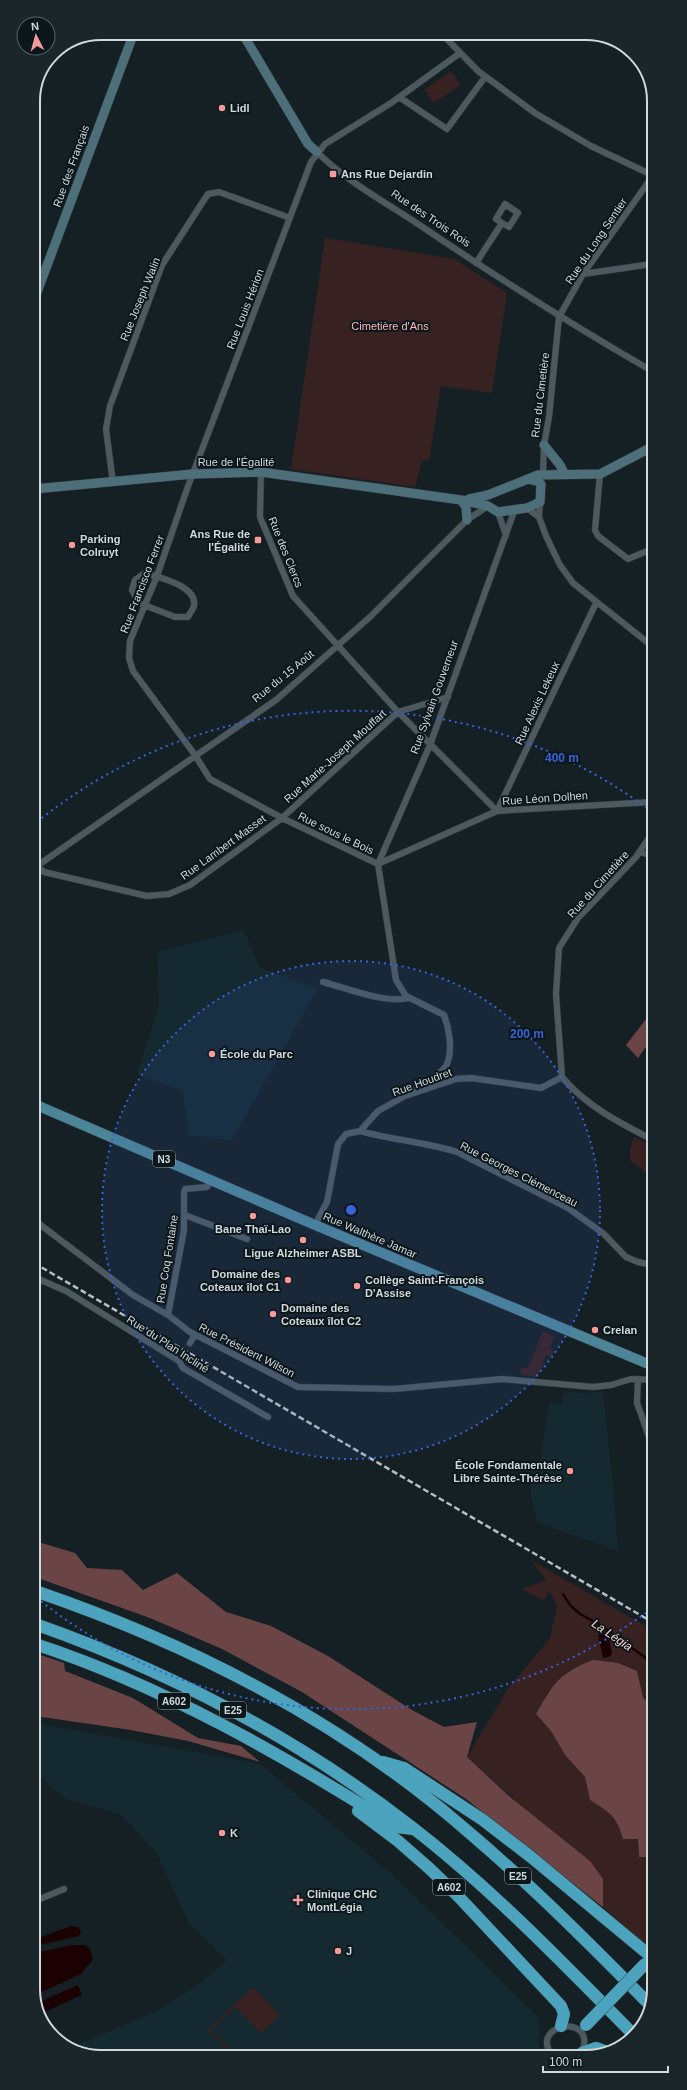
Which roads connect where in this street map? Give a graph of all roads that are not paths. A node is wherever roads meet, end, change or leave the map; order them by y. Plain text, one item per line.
1 (131, 40) edge
2 (246, 40) edge
3 (448, 40) edge
4 (460, 53) junction
5 (485, 77) junction
6 (399, 98) junction
7 (317, 152) junction
8 (647, 174) edge
9 (647, 183) edge
10 (290, 218) junction
11 (502, 223) dead end
12 (476, 263) junction
13 (647, 265) edge
14 (583, 274) junction
15 (40, 284) edge
16 (559, 317) junction
17 (647, 368) edge
18 (544, 445) junction
19 (647, 450) edge
20 (261, 472) junction
21 (193, 474) junction
22 (543, 474) junction
23 (564, 474) junction
24 (600, 474) junction
25 (528, 479) junction
26 (112, 482) junction
27 (40, 488) edge
28 (542, 489) junction
29 (488, 495) junction
30 (461, 500) junction
31 (540, 502) junction
32 (488, 506) junction
33 (527, 508) junction
34 (515, 509) junction
35 (498, 512) junction
36 (539, 517) junction
37 (467, 520) junction
38 (506, 535) junction
39 (647, 551) edge
40 (157, 576) junction
41 (596, 602) junction
42 (145, 605) junction
43 (645, 639) edge
44 (338, 646) junction
45 (448, 697) junction
46 (398, 712) junction
47 (430, 745) junction
48 (195, 755) junction
49 (647, 802) edge
50 (497, 811) junction
51 (282, 818) junction
52 (647, 841) edge
53 (640, 852) junction
54 (647, 854) edge
55 (40, 864) edge
56 (378, 864) junction
57 (40, 870) edge
58 (324, 982) dead end
59 (408, 998) junction
60 (562, 1077) junction
61 (405, 1096) junction
62 (40, 1107) edge
63 (360, 1131) junction
64 (647, 1137) edge
65 (212, 1180) junction
66 (185, 1215) junction
67 (40, 1225) edge
68 (315, 1225) junction
69 (247, 1239) dead end
70 (647, 1264) edge
71 (40, 1280) edge
72 (168, 1315) junction
73 (195, 1335) junction
74 (190, 1343) tunnel mouth
75 (183, 1354) tunnel mouth
76 (180, 1361) junction
77 (647, 1363) edge
78 (638, 1379) junction
79 (647, 1380) edge
80 (268, 1416) dead end
81 (647, 1431) edge
82 (40, 1593) edge
83 (40, 1626) edge
84 (40, 1646) edge
85 (376, 1760) junction
86 (305, 1773) junction
87 (414, 1829) junction
88 (64, 1889) dead end
89 (40, 1899) edge
90 (647, 1957) edge
91 (647, 1964) edge
92 (646, 2001) edge
93 (561, 2026) junction
94 (583, 2028) junction
95 (630, 2031) edge
96 (549, 2050) edge
97 (582, 2050) edge

1 - 15 street, Rue des Français
2 - 7 street, Rue des Trois Rois
3 - 4 street
4 - 5 street
4 - 6 street
5 - 6 street
5 - 8 street
6 - 7 street
7 - 10 street, Rue Louis Hérion
7 - 12 street, Rue des Trois Rois
9 - 14 street, Rue du Long Sentier
10 - 21 street, Rue Louis Hérion
10 - 26 street, Rue Joseph Walin
11 - 12 street
12 - 16 street, Rue des Trois Rois
13 - 14 street
14 - 16 street, Rue du Long Sentier
16 - 17 street, Rue des Trois Rois
16 - 18 street, Rue du Cimetière
18 - 22 street, Rue du Cimetière
18 - 23 street
19 - 24 street
20 - 21 street, Rue de l'Égalité
20 - 30 street, Rue de l'Égalité
20 - 44 street, Rue des Clercs
21 - 26 street, Rue de l'Égalité
21 - 40 street, Rue Francisco Ferrer
22 - 23 street, Rue de l'Égalité
22 - 25 street, Rue de l'Égalité
22 - 28 street
23 - 24 street, Rue de l'Égalité
24 - 39 street
25 - 28 street
25 - 29 street, Rue de l'Égalité
26 - 27 street, Rue de l'Égalité
28 - 31 street
29 - 30 street, Rue de l'Égalité
29 - 32 street
30 - 32 street, Rue de l'Égalité
30 - 37 street
31 - 33 street
31 - 36 street
32 - 35 street
32 - 37 street, Rue du 15 Août
33 - 34 street
33 - 36 street
34 - 35 street
34 - 38 street, Rue Sylvain Gouverneur
35 - 38 street
36 - 41 street
37 - 44 street, Rue du 15 Août
38 - 45 street, Rue Sylvain Gouverneur
40 - 42 street, Rue Francisco Ferrer
40 - 42 street
40 - 42 street
41 - 43 street
41 - 50 street, Rue Alexis Lekeux
42 - 48 street, Rue Francisco Ferrer
44 - 46 street, Rue des Clercs
44 - 48 street, Rue du 15 Août
45 - 46 street, Rue Marie-Joseph Mouffart
45 - 47 street, Rue Sylvain Gouverneur
46 - 47 street, Rue des Clercs
46 - 51 street, Rue Marie-Joseph Mouffart
47 - 50 street, Rue des Clercs
47 - 56 street, Rue Sylvain Gouverneur
48 - 51 street, Rue sous le Bois
48 - 55 street, Rue du 15 Août
49 - 50 street, Rue Léon Dolhen
50 - 56 street, Rue Léon Dolhen
51 - 56 street, Rue sous le Bois
51 - 57 street, Rue Lambert Masset
52 - 53 street, Rue du Cimetière
53 - 54 street
53 - 60 street, Rue du Cimetière
56 - 59 street, Rue sous le Bois
58 - 59 street, Rue sous le Bois
59 - 61 street, Rue sous le Bois
60 - 61 street, Rue Houdret
60 - 64 street
61 - 63 street, Rue Houdret
62 - 65 main road, Rue Walthère Jamar / N3
63 - 68 street, Rue Houdret
63 - 70 street, Rue Georges Clémenceau
65 - 66 street, Rue Coq Fontaine
65 - 68 main road, Rue Walthère Jamar / N3
66 - 69 street
66 - 72 street, Rue Coq Fontaine
67 - 72 street, Rue Président Wilson
68 - 77 main road, Rue Walthère Jamar / N3
71 - 76 street, Rue du Plan Incliné
72 - 73 street, Rue Président Wilson
73 - 74 street
73 - 78 street, Rue Président Wilson
75 - 76 street
76 - 80 street, Rue du Plan Incliné
78 - 79 street, Rue Président Wilson
78 - 81 street
82 - 85 highway, E25
83 - 87 highway, E25
84 - 86 highway, A602
85 - 90 highway
85 - 92 highway, E25
86 - 87 highway
86 - 93 highway, A602
87 - 95 highway, E25
88 - 89 street
91 - 94 highway, bridge
93 - 94 street
93 - 96 street
94 - 97 street

